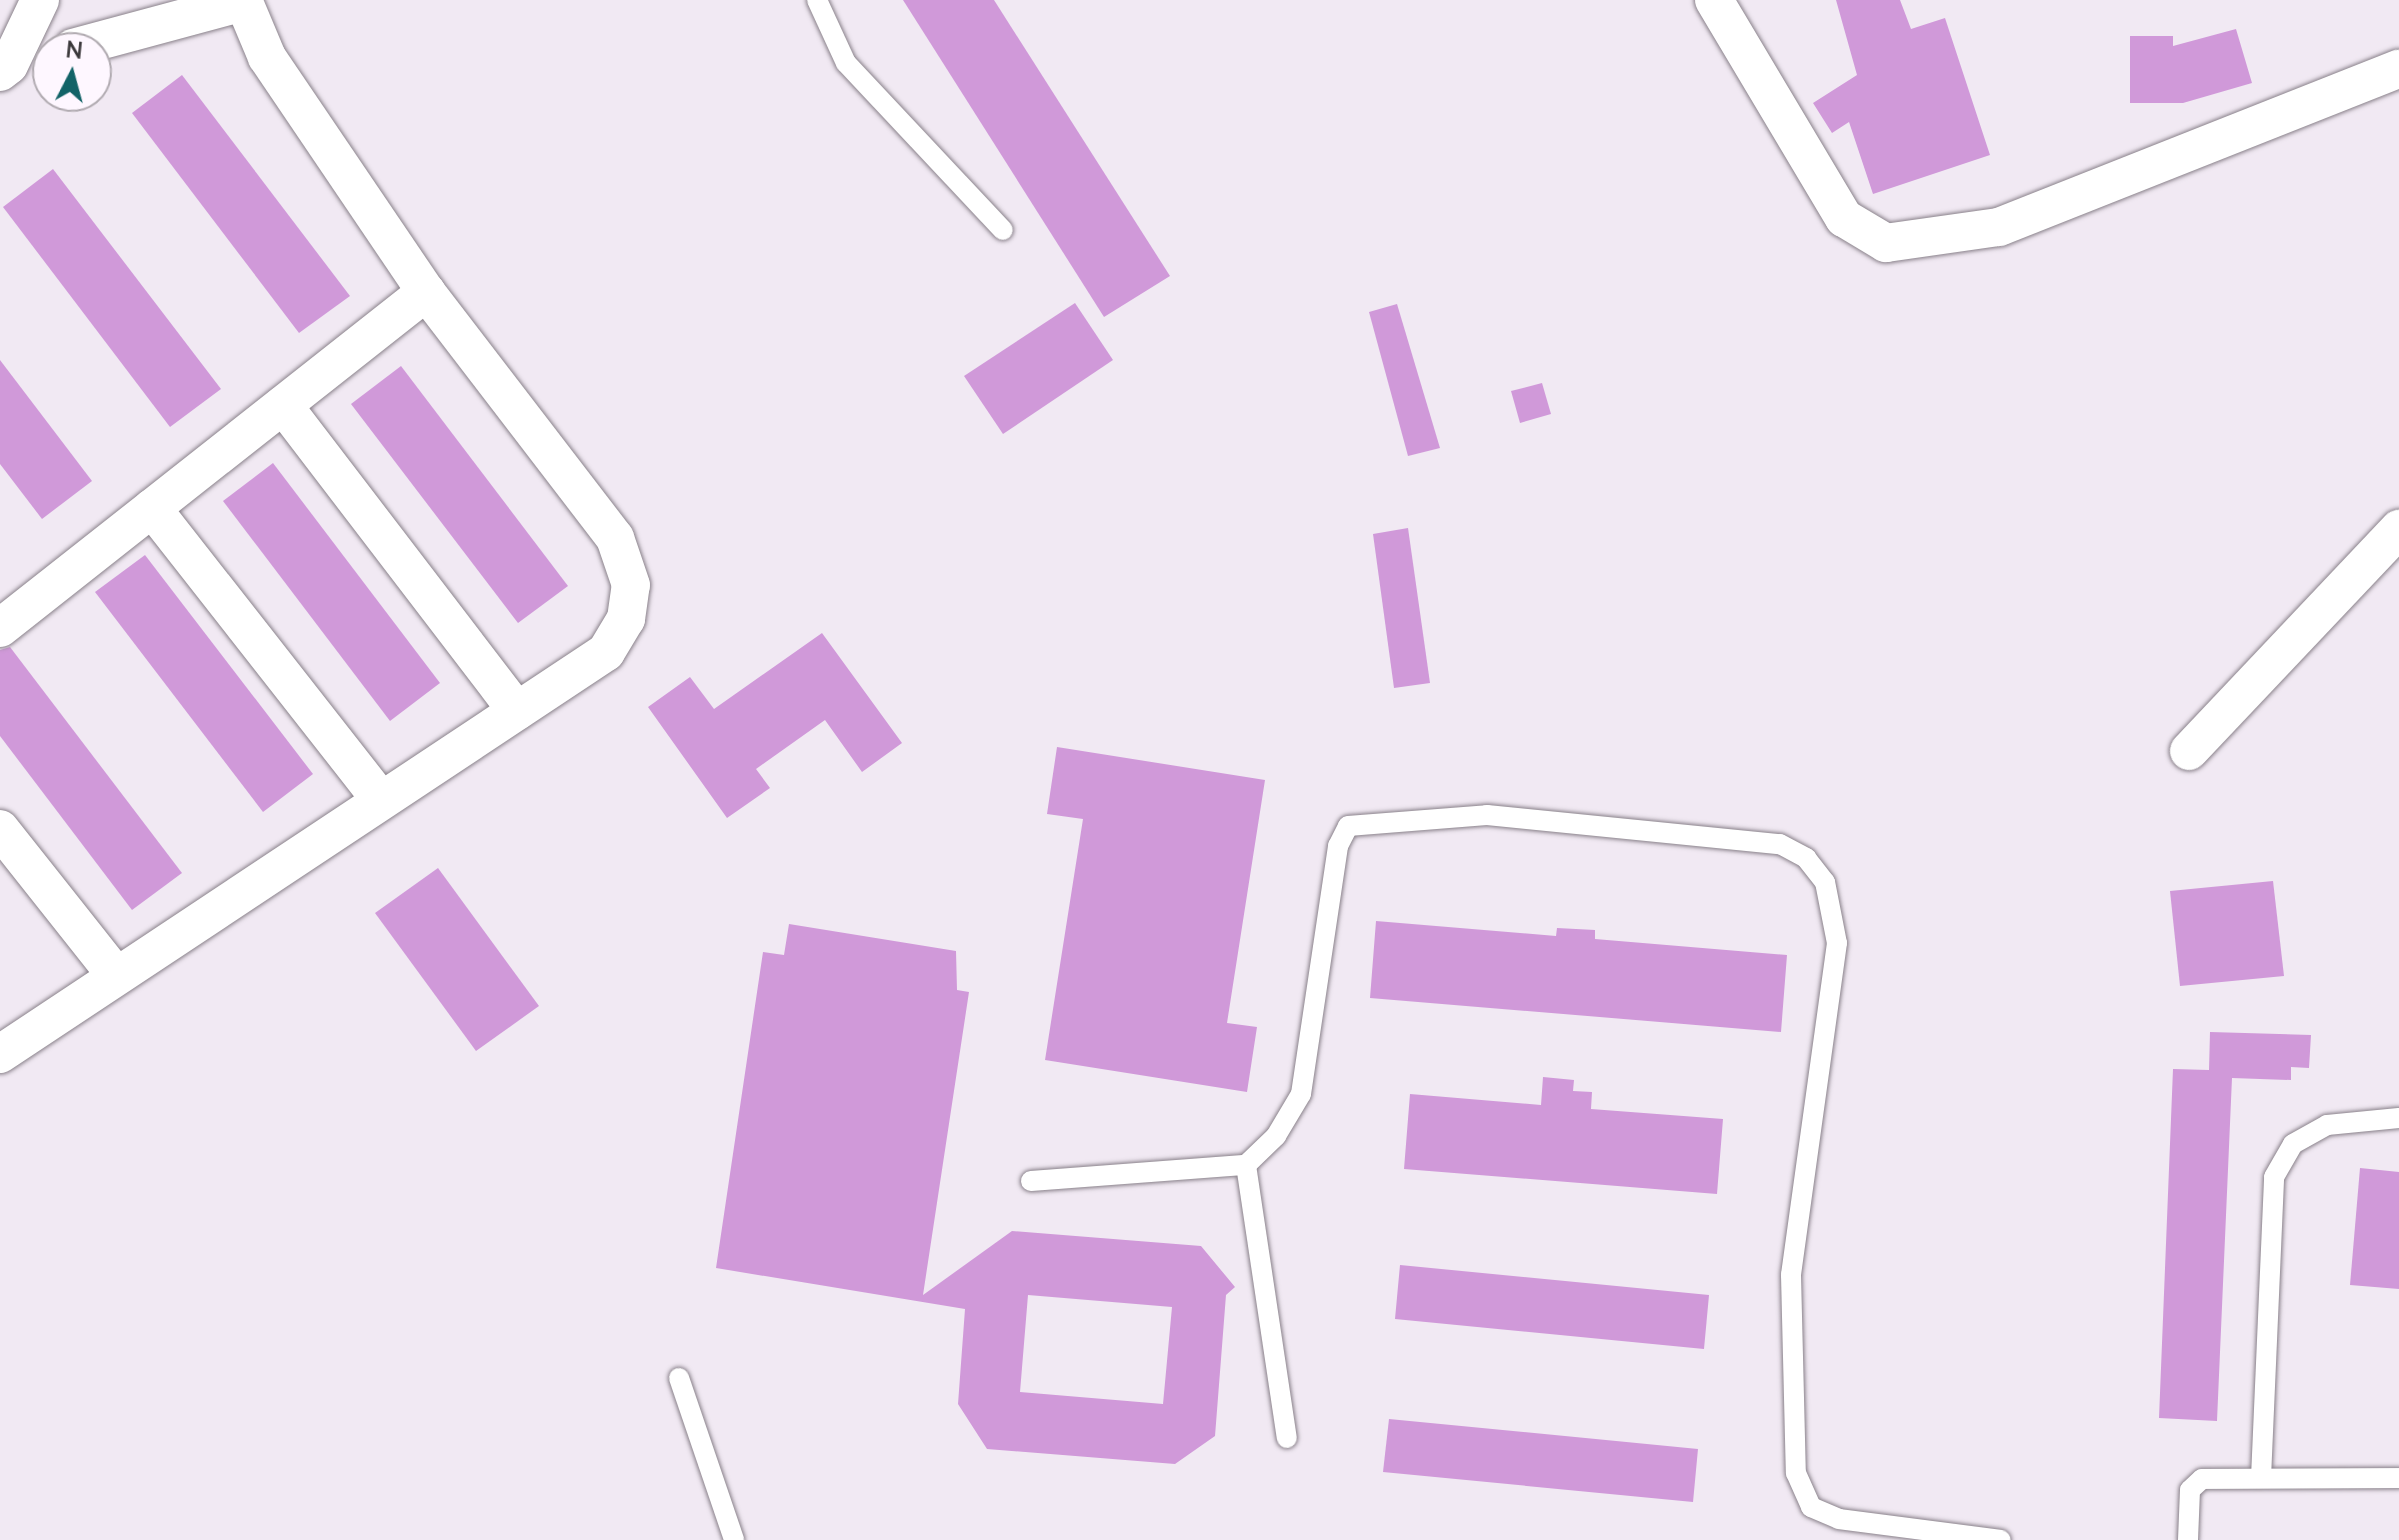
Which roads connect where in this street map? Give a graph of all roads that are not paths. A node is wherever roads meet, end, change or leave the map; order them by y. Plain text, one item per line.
1 (40, 0) edge
2 (817, 0) edge
3 (1714, 0) edge
4 (243, 1) edge
5 (112, 37) edge
6 (32, 60) edge
7 (5, 69) edge
8 (2399, 69) edge
9 (1003, 230) dead end
10 (426, 292) junction
11 (283, 405) junction
12 (152, 508) junction
13 (2399, 529) edge
14 (0, 628) edge
15 (517, 711) junction
16 (2189, 751) dead end
17 (381, 800) junction
18 (0, 829) edge
19 (114, 973) junction
20 (0, 1054) edge
21 (2399, 1118) edge
22 (1246, 1165) junction
23 (1031, 1181) dead end
24 (679, 1378) dead end
25 (1287, 1438) dead end
26 (2261, 1478) junction
27 (2399, 1478) edge
28 (734, 1540) edge
29 (2001, 1540) edge
30 (2188, 1540) edge

1 - 7 street
2 - 9 lane
3 - 8 street
4 - 5 street
4 - 10 street
6 - 7 street
10 - 11 street
10 - 15 street
11 - 12 street
11 - 15 street
12 - 14 street
12 - 17 street
13 - 16 street
15 - 17 street
17 - 19 street
18 - 19 street
19 - 20 street
21 - 26 lane
22 - 23 lane
22 - 25 lane
22 - 29 lane
24 - 28 lane
26 - 27 lane
26 - 30 lane

